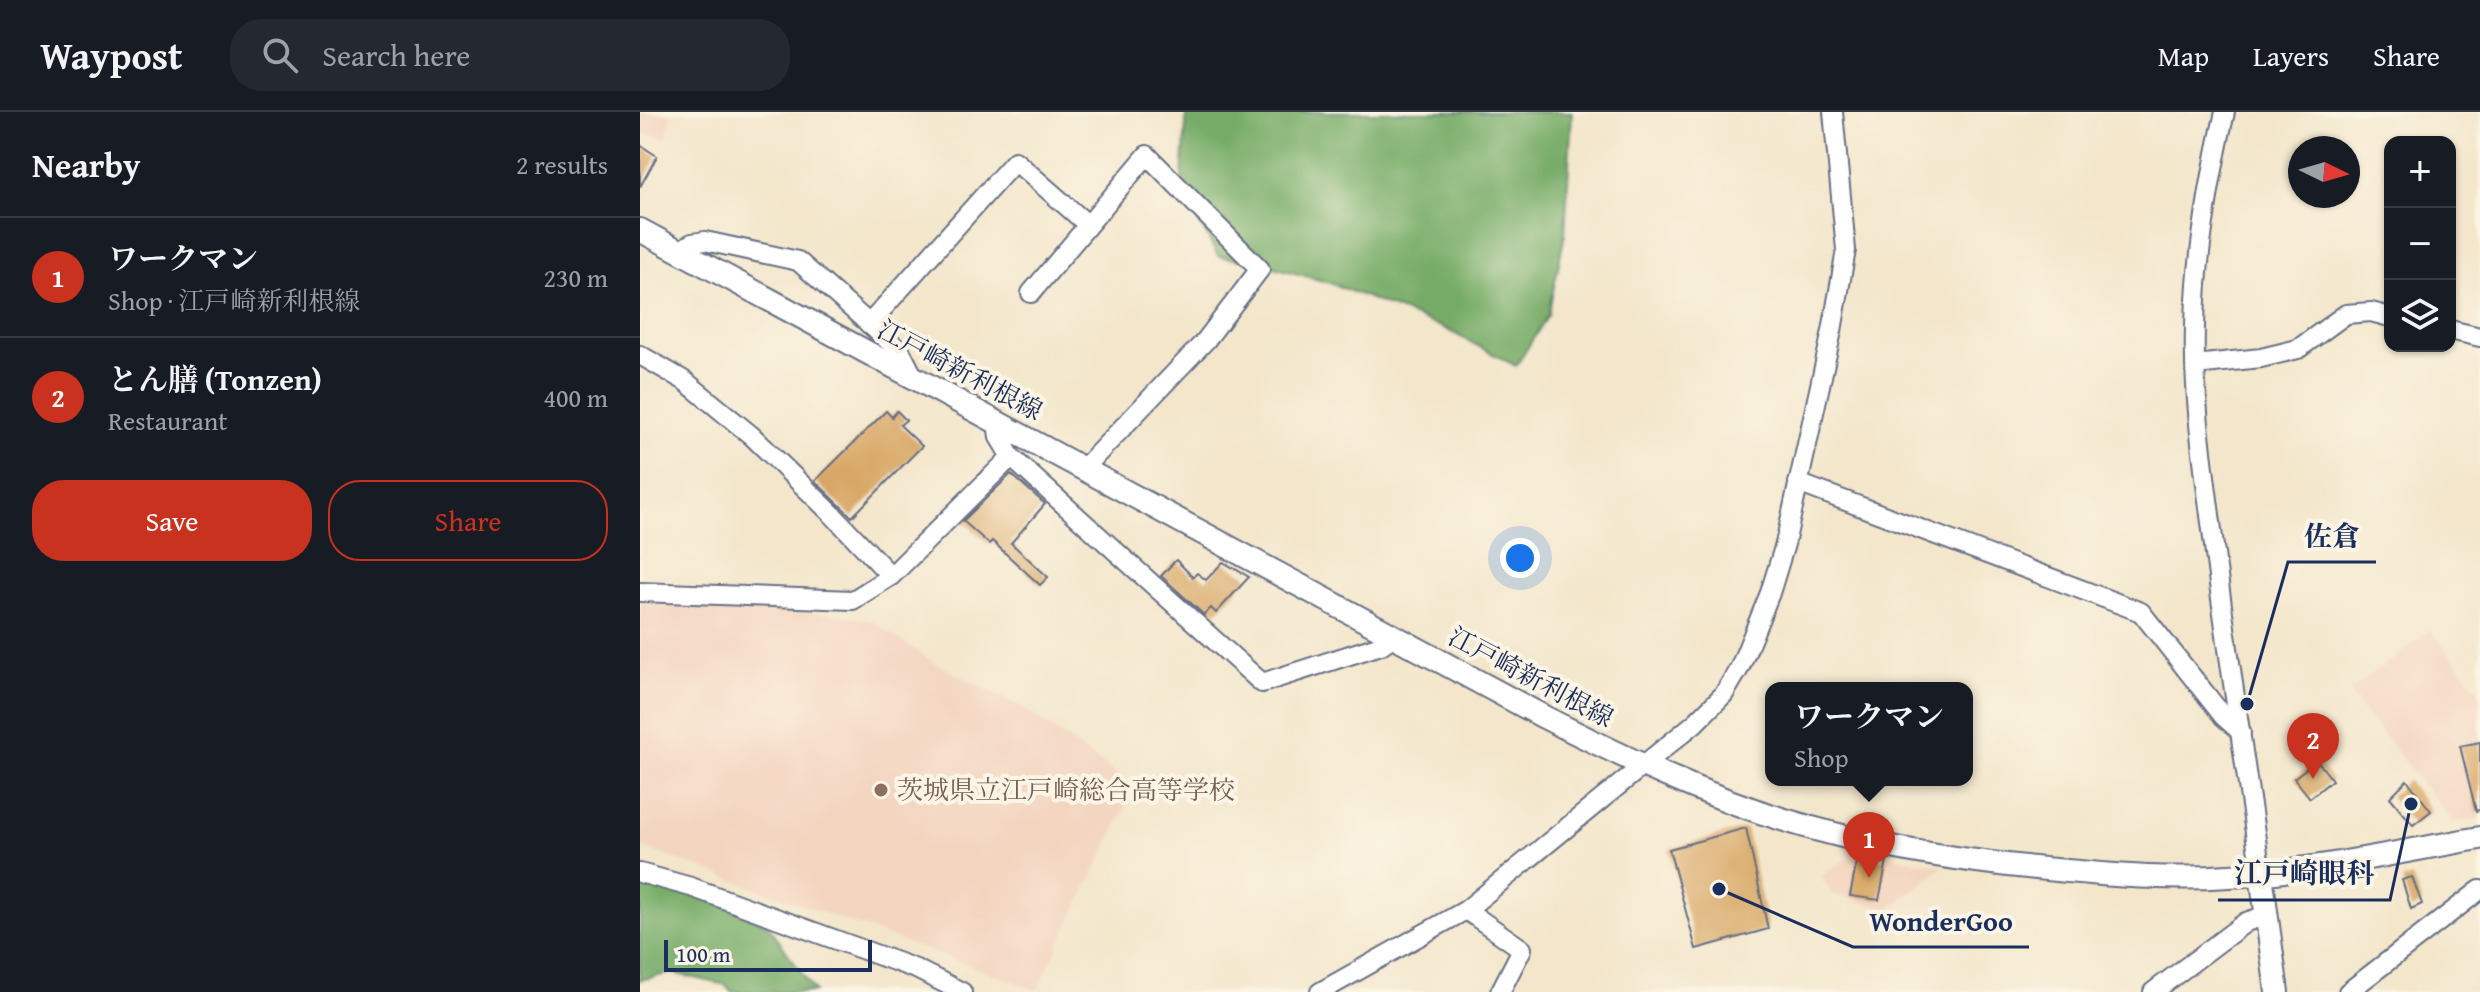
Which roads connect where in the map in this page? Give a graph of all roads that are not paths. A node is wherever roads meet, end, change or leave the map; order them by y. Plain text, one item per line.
1 (1833, 112) edge
2 (2225, 112) edge
3 (1087, 224) junction
4 (640, 230) edge
5 (679, 251) junction
6 (1031, 293) dead end
7 (2384, 315) edge
8 (869, 324) junction
9 (2456, 331) edge
10 (2480, 337) edge
11 (640, 355) edge
12 (2195, 365) junction
13 (914, 378) junction
14 (997, 422) junction
15 (1011, 457) junction
16 (1084, 468) junction
17 (1798, 483) junction
18 (891, 576) junction
19 (640, 592) edge
20 (1394, 636) junction
21 (2241, 732) junction
22 (1643, 766) junction
23 (2480, 838) edge
24 (640, 873) edge
25 (2261, 874) junction
26 (2480, 890) edge
27 (1466, 910) junction
28 (2267, 915) junction
29 (962, 992) edge
30 (1320, 992) edge
31 (1500, 992) edge
32 (2153, 992) edge
33 (2277, 992) edge
34 (2348, 992) edge

1 - 17 street
2 - 12 street
3 - 6 street
3 - 8 street
3 - 16 street
4 - 5 main road, 江戸崎新利根線
5 - 8 street
5 - 13 main road, 江戸崎新利根線
7 - 12 street
8 - 13 street
9 - 10 street
11 - 18 street
12 - 21 street
13 - 14 main road, 江戸崎新利根線
14 - 15 street
14 - 16 main road, 江戸崎新利根線
15 - 18 street
15 - 20 street
16 - 20 main road, 江戸崎新利根線
17 - 21 street
17 - 22 street
18 - 19 street
20 - 22 main road, 江戸崎新利根線
21 - 25 street
22 - 25 main road, 江戸崎新利根線
22 - 27 street
23 - 25 main road, 江戸崎新利根線
24 - 29 street
25 - 28 main road
26 - 34 street
27 - 30 street
27 - 31 street
28 - 32 street
28 - 33 main road

